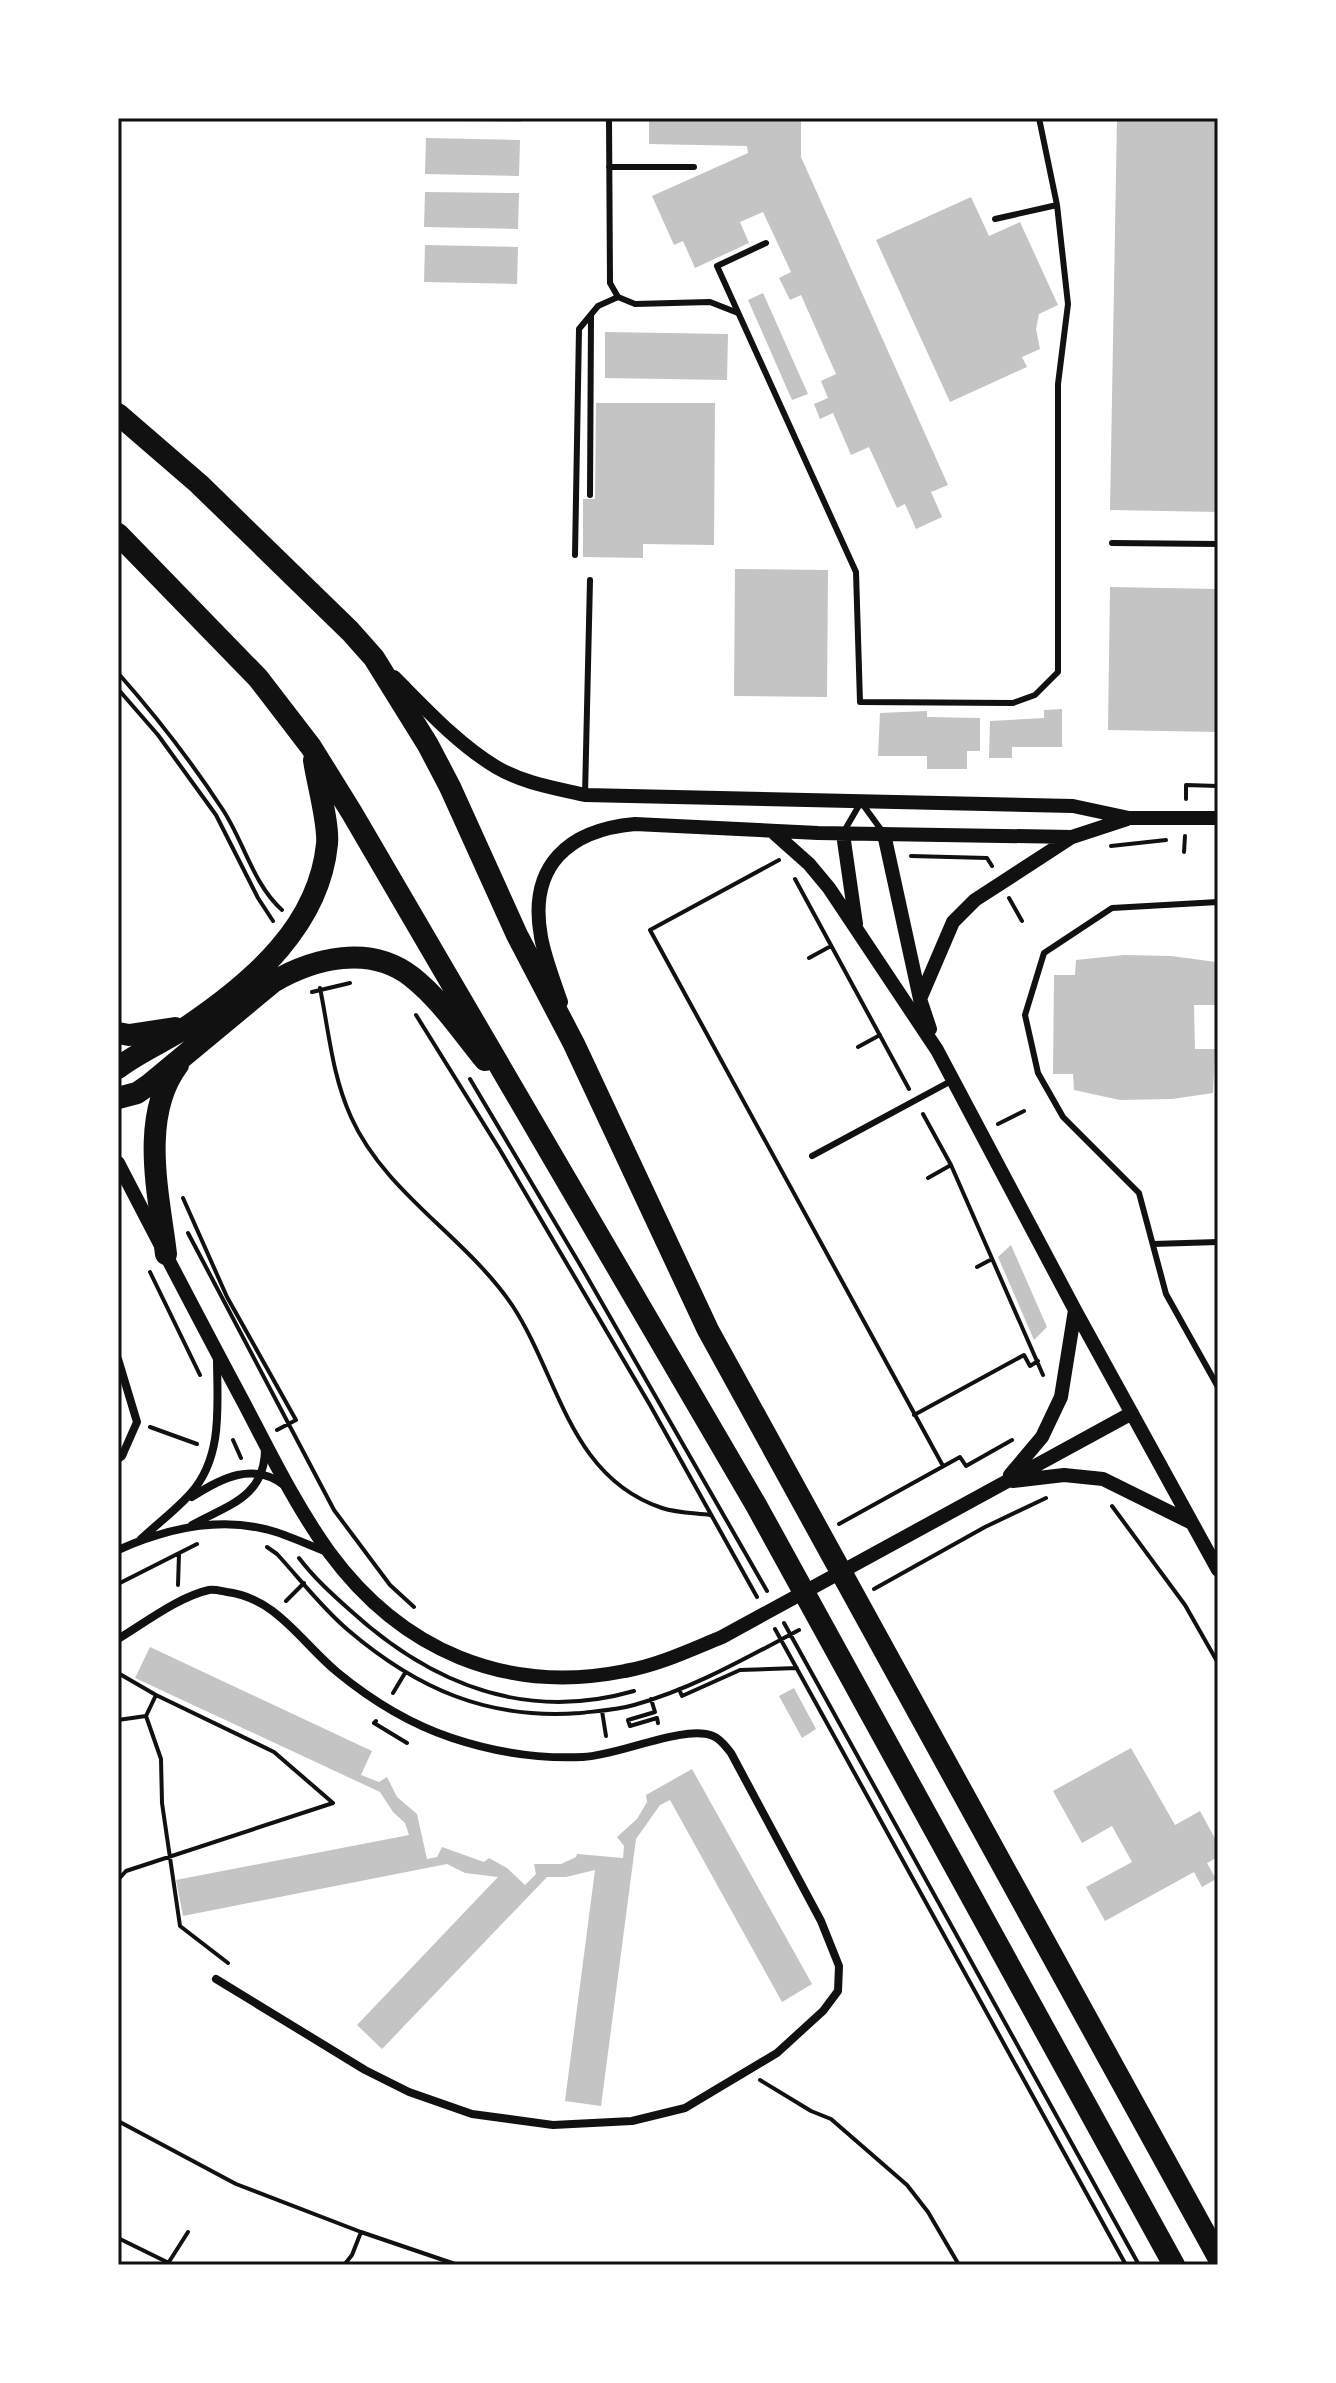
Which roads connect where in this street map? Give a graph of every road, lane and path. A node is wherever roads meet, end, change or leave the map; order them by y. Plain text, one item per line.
1 (609, 118) edge
2 (1039, 118) edge
3 (609, 167) junction
4 (694, 167) dead end
5 (1057, 205) junction
6 (995, 219) dead end
7 (766, 243) dead end
8 (618, 297) junction
9 (738, 313) junction
10 (591, 314) junction
11 (118, 414) edge
12 (590, 495) dead end
13 (118, 534) edge
14 (1112, 543) dead end
15 (1218, 544) edge
16 (575, 555) dead end
17 (590, 580) dead end
18 (374, 658) junction
19 (118, 673) edge
20 (118, 689) edge
21 (311, 747) junction
22 (585, 795) junction
23 (861, 802) junction
24 (1129, 818) junction
25 (1218, 818) edge
26 (773, 832) junction
27 (843, 834) junction
28 (884, 834) junction
29 (1072, 837) junction
30 (911, 856) dead end
31 (783, 858) dead end
32 (987, 858) dead end
33 (809, 864) junction
34 (1218, 902) edge
35 (856, 926) junction
36 (294, 929) junction
37 (831, 946) junction
38 (809, 958) dead end
39 (311, 965) junction
40 (353, 983) dead end
41 (320, 989) junction
42 (309, 992) dead end
43 (920, 999) junction
44 (409, 1006) dead end
45 (192, 1024) junction
46 (118, 1033) edge
47 (880, 1035) junction
48 (574, 1044) junction
49 (858, 1047) dead end
50 (191, 1048) junction
51 (937, 1050) junction
52 (118, 1068) edge
53 (468, 1076) dead end
54 (953, 1079) junction
55 (118, 1098) edge
56 (915, 1100) junction
57 (526, 1110) junction
58 (1024, 1111) dead end
59 (980, 1132) junction
60 (812, 1156) dead end
61 (118, 1163) edge
62 (951, 1165) junction
63 (928, 1178) dead end
64 (178, 1186) dead end
65 (185, 1228) dead end
66 (1218, 1242) edge
67 (1153, 1244) junction
68 (166, 1254) junction
69 (992, 1259) junction
70 (977, 1267) dead end
71 (149, 1271) dead end
72 (1075, 1310) junction
73 (217, 1352) junction
74 (118, 1359) edge
75 (1038, 1361) junction
76 (1046, 1382) dead end
77 (1218, 1387) edge
78 (217, 1409) junction
79 (1132, 1413) junction
80 (914, 1415) junction
81 (287, 1424) junction
82 (161, 1431) dead end
83 (1019, 1434) dead end
84 (262, 1437) junction
85 (197, 1444) dead end
86 (237, 1449) junction
87 (228, 1454) dead end
88 (118, 1459) edge
89 (943, 1466) junction
90 (248, 1473) junction
91 (262, 1473) junction
92 (1005, 1482) junction
93 (293, 1495) junction
94 (1108, 1501) dead end
95 (178, 1506) junction
96 (712, 1515) junction
97 (1192, 1523) junction
98 (188, 1527) junction
99 (281, 1534) junction
100 (820, 1534) junction
101 (139, 1541) junction
102 (118, 1550) edge
103 (179, 1553) dead end
104 (331, 1554) junction
105 (1218, 1570) edge
106 (304, 1583) dead end
107 (178, 1603) junction
108 (760, 1603) dead end
109 (774, 1603) dead end
110 (418, 1610) dead end
111 (275, 1612) junction
112 (781, 1616) dead end
113 (775, 1629) dead end
114 (118, 1639) edge
115 (1218, 1663) edge
116 (797, 1668) junction
117 (118, 1673) edge
118 (643, 1689) dead end
119 (679, 1689) dead end
120 (156, 1695) junction
121 (651, 1699) dead end
122 (602, 1711) dead end
123 (146, 1716) junction
124 (118, 1720) edge
125 (626, 1750) junction
126 (608, 1753) junction
127 (169, 1856) junction
128 (118, 1880) edge
129 (228, 1963) dead end
130 (216, 1979) dead end
131 (747, 2070) junction
132 (118, 2121) edge
133 (188, 2232) dead end
134 (361, 2232) junction
135 (118, 2238) edge
136 (1218, 2257) edge
137 (170, 2264) edge
138 (344, 2265) edge
139 (458, 2265) edge
140 (959, 2265) edge
141 (1126, 2265) edge
142 (1139, 2265) edge
143 (1174, 2265) edge

1 - 3 lane
2 - 5 lane
3 - 4 lane
3 - 8 lane
5 - 6 lane
5 - 9 lane
7 - 9 lane
8 - 9 lane
8 - 10 lane
10 - 12 lane
10 - 16 lane
11 - 18 highway
13 - 21 highway
14 - 15 lane
17 - 22 lane
18 - 22 street
18 - 48 highway
19 - 36 path
20 - 36 path
21 - 36 highway
21 - 57 highway
22 - 23 street
23 - 24 street
23 - 27 lane
23 - 28 lane
24 - 25 street
24 - 29 street
26 - 27 street
26 - 33 street
26 - 48 street
27 - 28 street
27 - 35 street
28 - 29 street
28 - 43 street
29 - 43 street
30 - 32 path
31 - 80 path
33 - 35 street
33 - 37 path
34 - 67 lane
35 - 51 street
36 - 45 highway
37 - 38 path
37 - 47 path
39 - 41 path
39 - 50 highway
39 - 57 highway
40 - 41 path
41 - 42 path
41 - 96 path
43 - 51 street
44 - 96 path
45 - 46 highway
45 - 52 highway
47 - 49 path
47 - 56 path
48 - 100 highway
50 - 55 highway
50 - 68 highway
51 - 54 street
53 - 109 path
54 - 56 lane
54 - 59 street
56 - 60 lane
56 - 62 path
57 - 143 highway
58 - 59 path
59 - 72 street
61 - 68 street
62 - 63 path
62 - 69 path
64 - 81 path
65 - 81 path
66 - 67 lane
67 - 77 lane
68 - 73 street
69 - 70 path
69 - 75 path
71 - 78 path
72 - 79 street
72 - 92 street
73 - 78 street
73 - 84 street
74 - 88 street
75 - 76 path
75 - 80 path
78 - 86 path
78 - 95 street
79 - 92 street
79 - 97 street
80 - 89 path
81 - 84 path
81 - 110 path
82 - 85 path
83 - 89 path
84 - 86 path
84 - 91 street
84 - 93 street
86 - 87 path
86 - 90 path
89 - 100 path
90 - 91 street
90 - 95 street
91 - 93 street
91 - 98 street
92 - 97 street
92 - 104 street
93 - 104 street
94 - 115 path
95 - 101 street
96 - 108 path
97 - 105 street
98 - 99 street
98 - 101 street
99 - 104 street
99 - 118 path
100 - 136 highway
101 - 102 street
103 - 107 path
106 - 111 path
107 - 111 street
107 - 114 street
111 - 126 street
112 - 142 path
113 - 116 path
116 - 119 path
116 - 141 path
117 - 120 path
120 - 123 path
120 - 127 path
121 - 125 path
122 - 126 path
123 - 124 path
123 - 127 path
125 - 126 street
125 - 131 street
127 - 128 path
127 - 129 path
130 - 131 street
131 - 140 path
132 - 134 path
133 - 137 path
134 - 138 path
134 - 139 path
135 - 137 path

